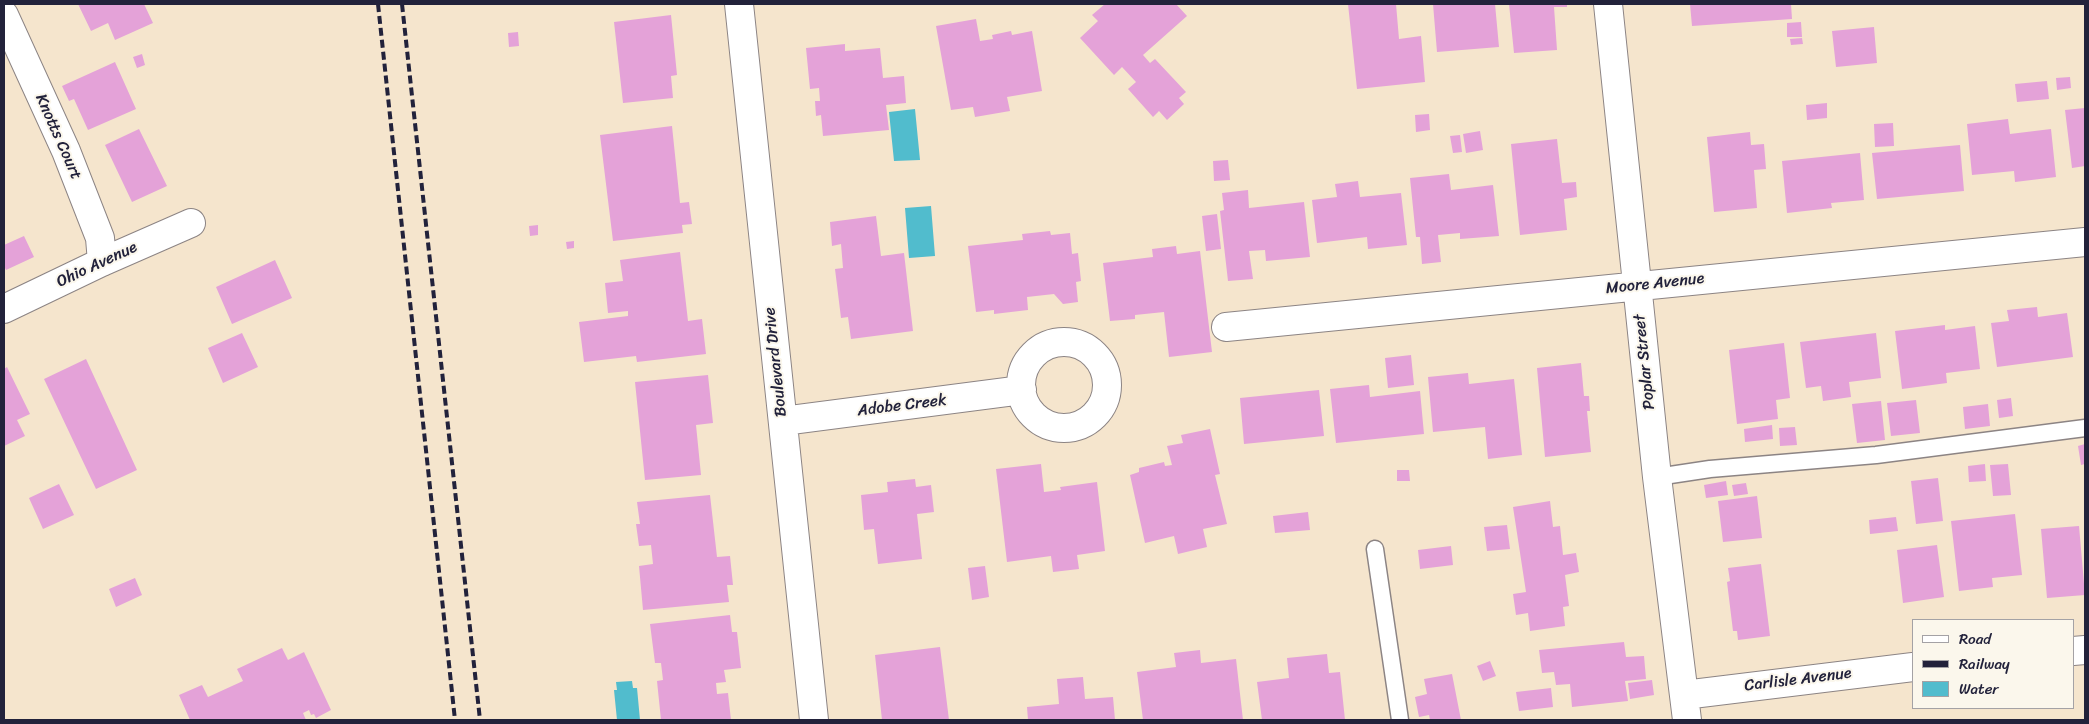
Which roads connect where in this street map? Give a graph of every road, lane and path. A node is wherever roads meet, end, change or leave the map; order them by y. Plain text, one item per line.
1 (739, 4) edge
2 (1608, 4) edge
3 (4, 15) edge
4 (191, 223) dead end
5 (2085, 242) edge
6 (102, 262) junction
7 (1638, 286) junction
8 (4, 309) edge
9 (1226, 327) dead end
10 (1022, 390) dead end
11 (783, 421) junction
12 (2085, 428) edge
13 (1657, 477) junction
14 (1375, 550) dead end
15 (1912, 667) edge
16 (1686, 708) edge
17 (814, 720) edge
18 (1400, 720) edge

1 - 11 street, Boulevard Drive
2 - 7 street, Poplar Street
3 - 6 street, Knotts Court
4 - 6 street, Ohio Avenue
5 - 7 street, Moore Avenue
6 - 8 street, Ohio Avenue
7 - 9 street, Moore Avenue
7 - 13 street, Poplar Street
10 - 11 street, Adobe Creek
11 - 17 street, Boulevard Drive
12 - 13 lane
13 - 16 street, Poplar Street
14 - 18 lane
15 - 16 street, Carlisle Avenue

